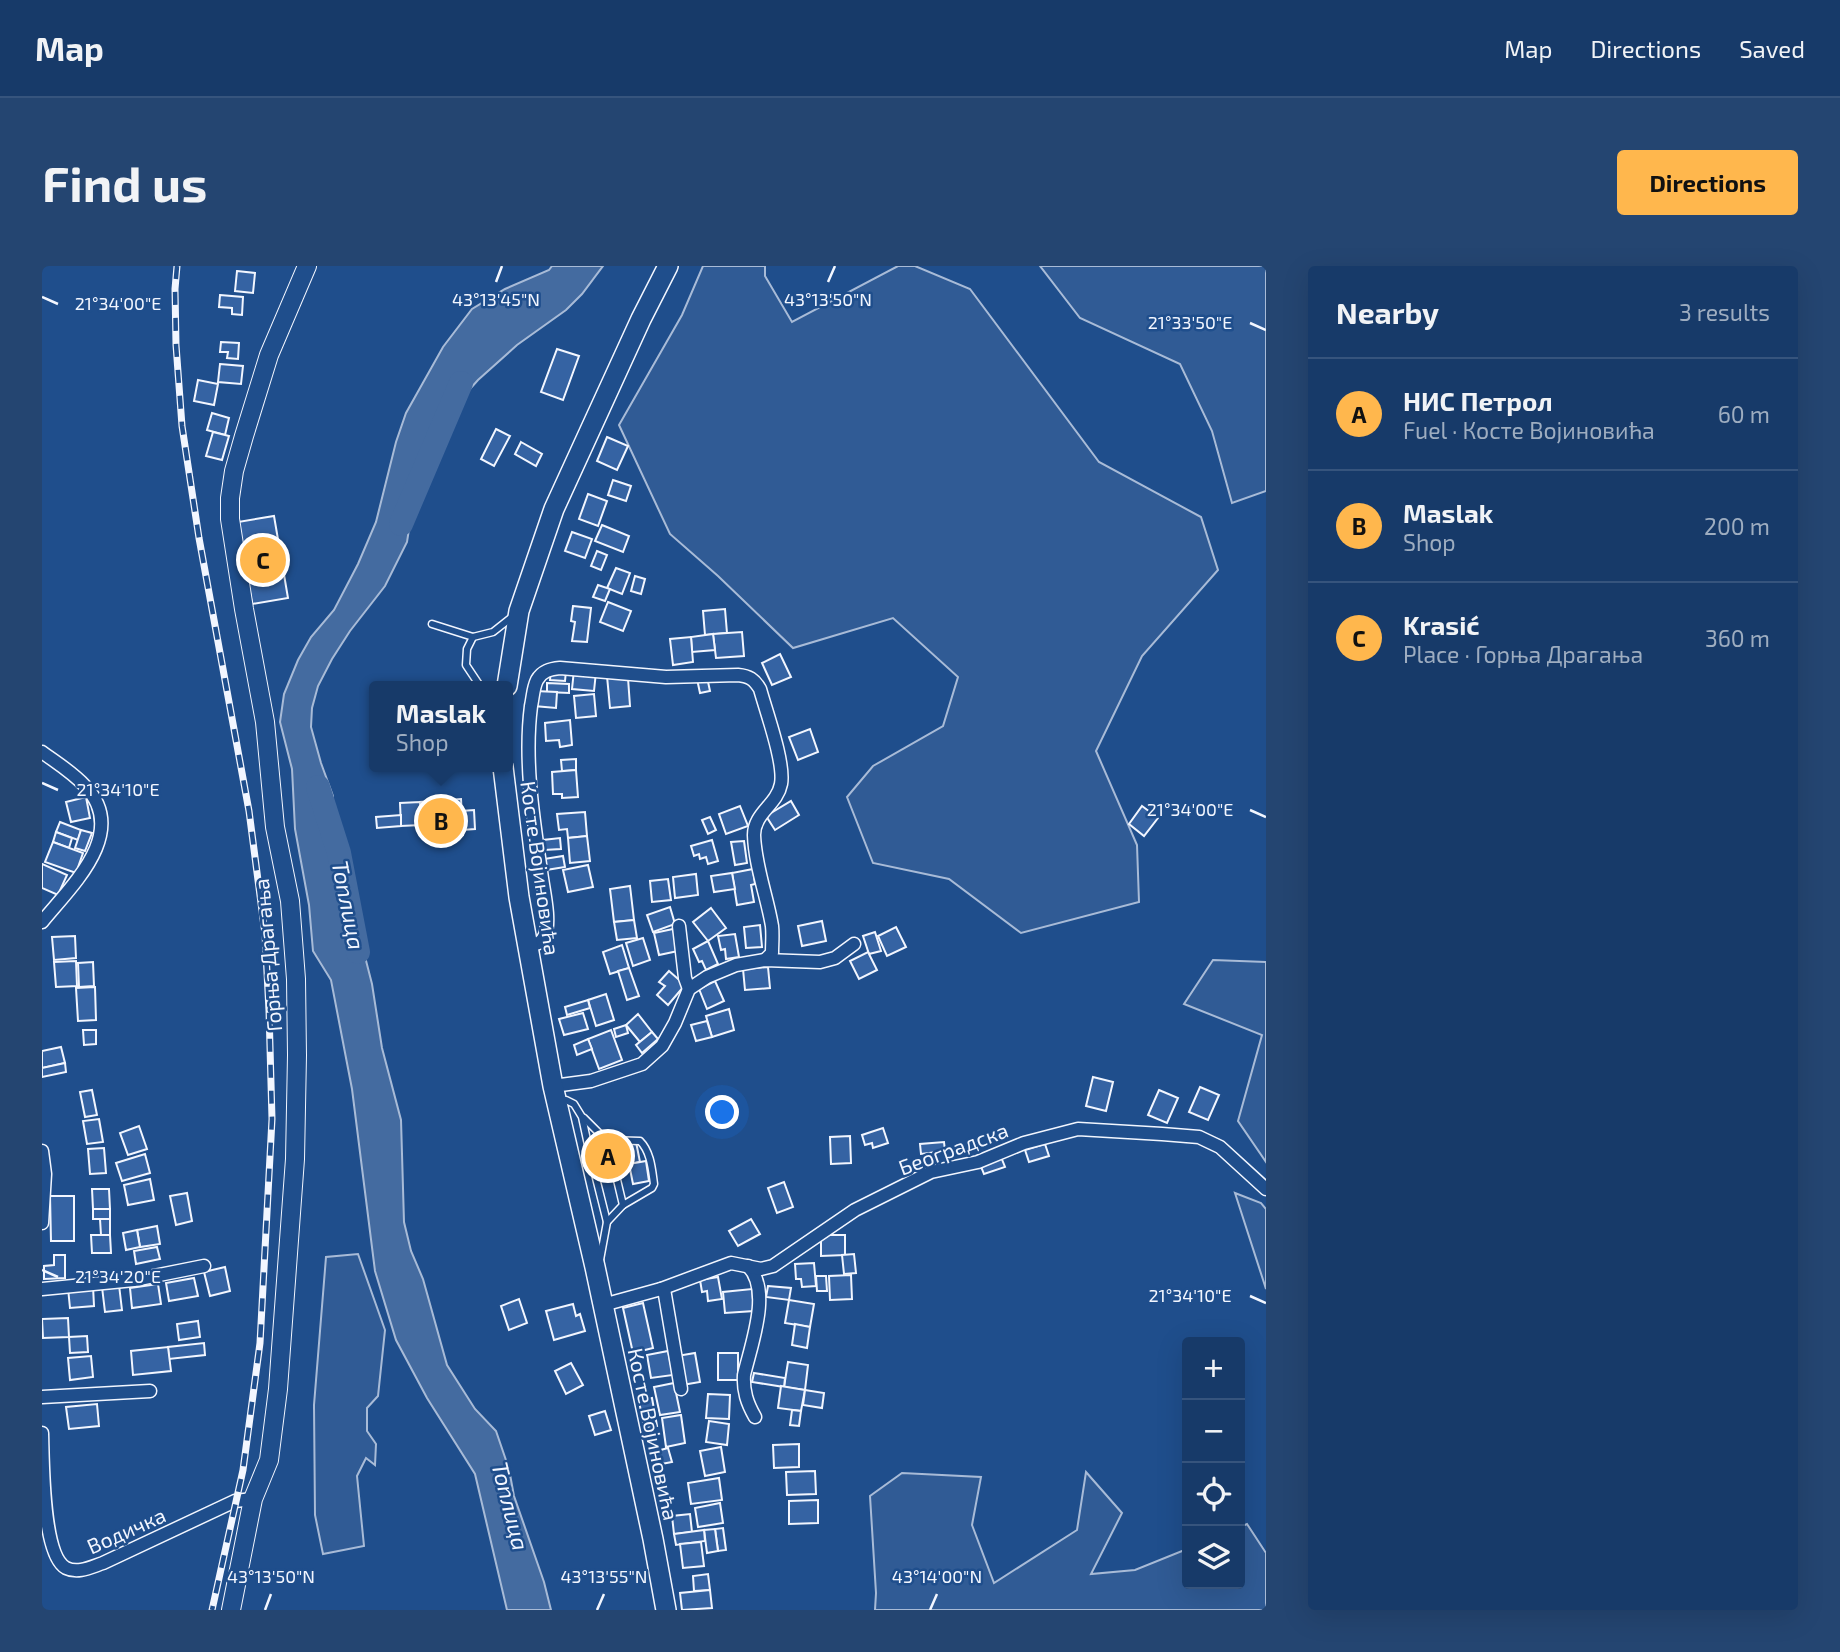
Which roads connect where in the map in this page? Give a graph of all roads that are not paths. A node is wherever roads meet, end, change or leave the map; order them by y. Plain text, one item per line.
1 (307, 266) edge
2 (668, 266) edge
3 (519, 611) junction
4 (432, 624) dead end
5 (473, 637) junction
6 (477, 681) edge
7 (508, 681) edge
8 (42, 752) edge
9 (504, 772) edge
10 (42, 922) edge
11 (680, 926) dead end
12 (854, 944) dead end
13 (528, 946) junction
14 (765, 960) junction
15 (689, 989) junction
16 (555, 1093) junction
17 (582, 1117) junction
18 (42, 1151) edge
19 (613, 1163) dead end
20 (1266, 1189) edge
21 (623, 1205) junction
22 (607, 1222) junction
23 (42, 1223) edge
24 (748, 1265) junction
25 (204, 1266) dead end
26 (595, 1267) junction
27 (42, 1289) edge
28 (661, 1289) junction
29 (603, 1305) junction
30 (681, 1389) dead end
31 (150, 1391) dead end
32 (42, 1397) edge
33 (755, 1417) dead end
34 (42, 1433) edge
35 (253, 1499) junction
36 (231, 1610) edge
37 (666, 1610) edge

1 - 35 street, Горња Драгања
2 - 3 main road
3 - 5 lane
3 - 7 main road
4 - 5 lane
5 - 6 lane
8 - 10 street
9 - 13 main road, Косте Војиновића
11 - 15 street
12 - 14 street
13 - 14 street
13 - 16 main road, Косте Војиновића
14 - 15 street
15 - 16 street
16 - 17 lane
16 - 26 main road, Косте Војиновића
17 - 21 lane
17 - 22 lane, Косте Војиновића
18 - 23 street
19 - 21 lane
20 - 24 street, Београдска
21 - 22 lane
22 - 26 lane, Косте Војиновића
24 - 28 street, Београдска
24 - 33 street
25 - 27 street
26 - 29 main road, Косте Војиновића
28 - 29 street, Београдска
28 - 30 street
29 - 37 main road, Косте Војиновића
31 - 32 street
34 - 35 street, Водичка
35 - 36 street, Горња Драгања

